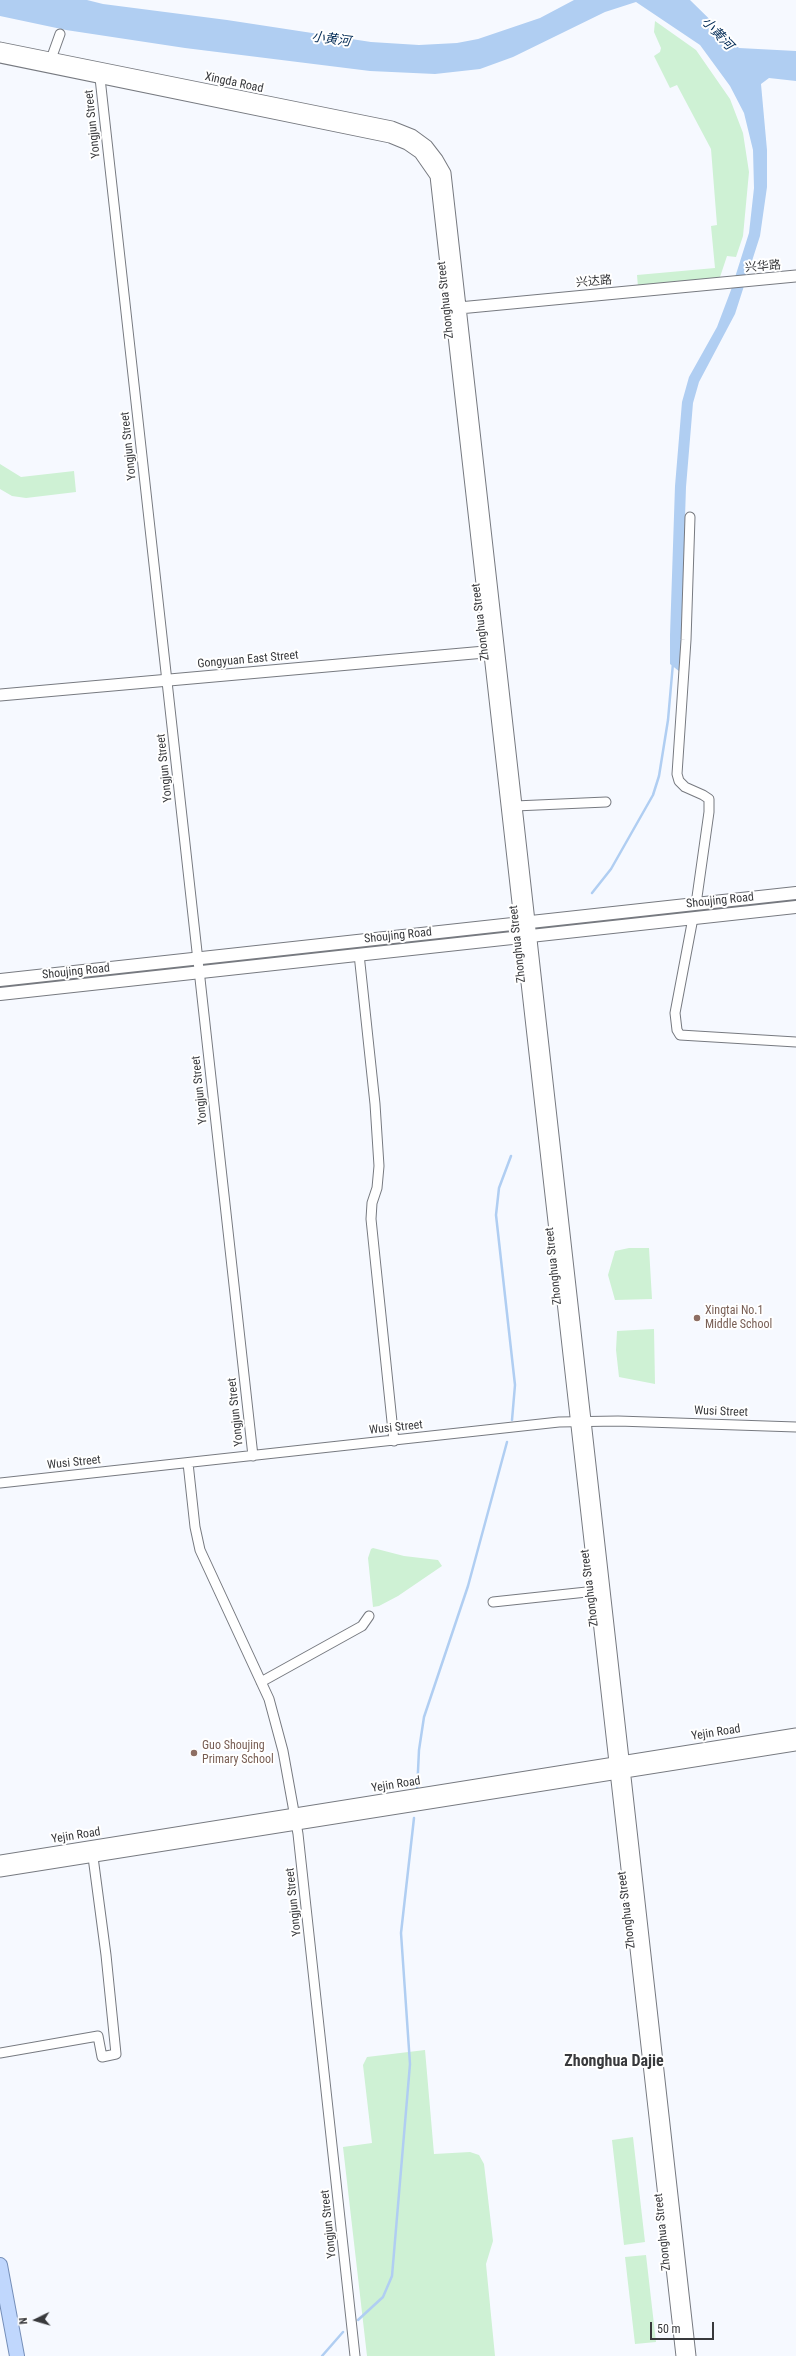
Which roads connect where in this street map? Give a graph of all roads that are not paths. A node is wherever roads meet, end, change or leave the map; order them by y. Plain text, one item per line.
1 (60, 34) dead end
2 (0, 48) edge
3 (0, 56) edge
4 (51, 59) junction
5 (100, 78) junction
6 (440, 174) junction
7 (796, 276) edge
8 (732, 282) joint
9 (459, 308) junction
10 (690, 517) dead end
11 (493, 652) junction
12 (168, 680) junction
13 (0, 695) edge
14 (606, 802) dead end
15 (515, 806) junction
16 (796, 893) edge
17 (696, 904) junction
18 (796, 907) edge
19 (693, 918) junction
20 (524, 922) junction
21 (526, 936) junction
22 (359, 954) junction
23 (198, 958) junction
24 (199, 972) junction
25 (0, 980) edge
26 (0, 994) edge
27 (796, 1042) edge
28 (580, 1422) junction
29 (796, 1427) edge
30 (394, 1440) junction
31 (253, 1456) junction
32 (188, 1463) junction
33 (0, 1483) edge
34 (596, 1590) junction
35 (493, 1602) dead end
36 (369, 1616) dead end
37 (261, 1682) junction
38 (796, 1734) edge
39 (796, 1746) edge
40 (620, 1767) junction
41 (296, 1820) junction
42 (93, 1857) junction
43 (0, 1861) edge
44 (0, 1871) edge
45 (0, 2053) edge
46 (0, 2265) edge
47 (0, 2313) edge
48 (8, 2356) edge
49 (17, 2356) edge
50 (355, 2356) edge
51 (682, 2356) edge
52 (690, 2356) edge

1 - 4 street
2 - 4 street, Xingda Road
3 - 5 street, Xingda Road
4 - 6 street, Xingda Road
5 - 6 street, Xingda Road
5 - 12 street, Yongjun Street
6 - 9 street, Zhonghua Street
6 - 11 street, Zhonghua Street
7 - 8 street, 兴华路
8 - 9 street, 兴达路
9 - 11 street, Zhonghua Street
10 - 17 street
11 - 12 street, Gongyuan East Street
11 - 15 street, Zhonghua Street
11 - 20 street, Zhonghua Street
12 - 13 street, Gongyuan East Street
12 - 23 street, Yongjun Street
14 - 15 street
15 - 20 street, Zhonghua Street
16 - 17 main road, Shoujing Road
17 - 20 main road, Shoujing Road
18 - 19 main road, Shoujing Road
19 - 21 main road, Shoujing Road
19 - 27 street
20 - 21 street, Zhonghua Street
20 - 23 main road, Shoujing Road
21 - 22 main road, Shoujing Road
21 - 28 street, Zhonghua Street
22 - 24 main road, Shoujing Road
22 - 30 street
23 - 24 street, Yongjun Street
23 - 25 main road, Shoujing Road
24 - 26 main road, Shoujing Road
24 - 31 street, Yongjun Street
28 - 29 street, Wusi Street
28 - 30 street, Wusi Street
28 - 34 street, Zhonghua Street
28 - 40 street, Zhonghua Street
30 - 31 street, Wusi Street
31 - 32 street, Wusi Street
32 - 33 street, Wusi Street
32 - 37 street, Yongjun Street
34 - 35 street
34 - 40 street, Zhonghua Street
36 - 37 street
37 - 41 street, Yongjun Street
38 - 40 street, Yejin Road
39 - 40 street, Yejin Road
40 - 41 street, Yejin Road
40 - 51 street, Zhonghua Street
40 - 52 street, Zhonghua Street
41 - 42 street, Yejin Road
41 - 43 street, Yejin Road
41 - 50 street, Yongjun Street
42 - 44 street, Yejin Road
42 - 45 street
46 - 49 main road
47 - 48 main road

